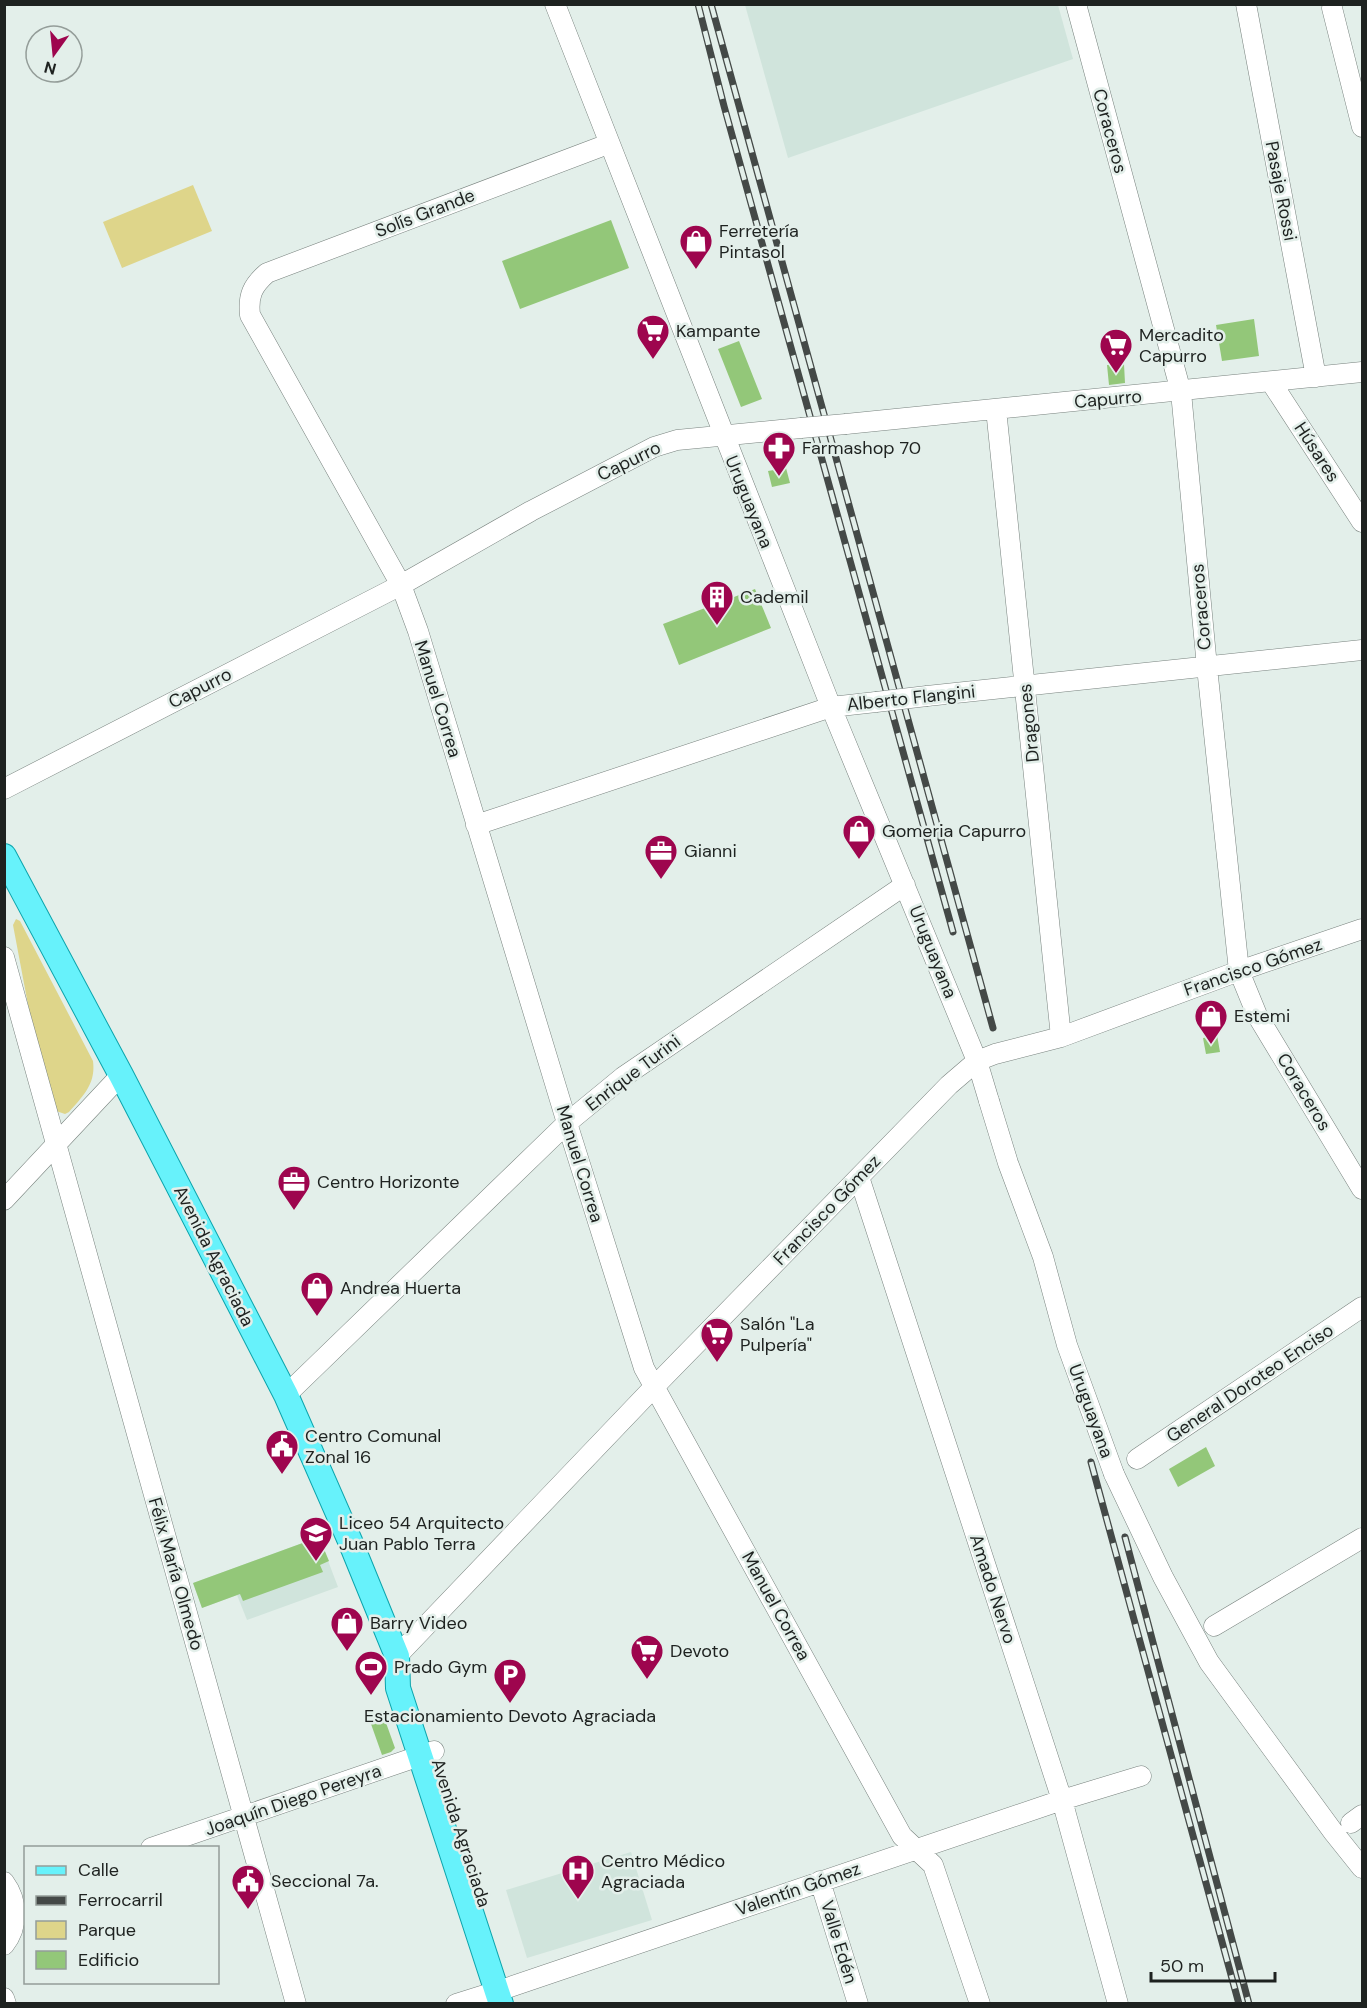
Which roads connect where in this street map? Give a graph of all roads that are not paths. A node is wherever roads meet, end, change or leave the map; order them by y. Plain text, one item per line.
1 (555, 4) edge
2 (1076, 4) edge
3 (1246, 4) edge
4 (1332, 8) dead end
5 (1362, 127) edge
6 (608, 144) junction
7 (250, 294) joint
8 (1362, 372) edge
9 (1316, 377) junction
10 (1271, 382) junction
11 (1181, 392) junction
12 (996, 409) junction
13 (723, 435) junction
14 (1362, 522) edge
15 (401, 585) junction
16 (1362, 650) edge
17 (1207, 667) junction
18 (1025, 687) junction
19 (831, 706) junction
20 (4, 789) edge
21 (476, 825) junction
22 (4, 856) edge
23 (905, 885) junction
24 (1362, 929) edge
25 (4, 957) edge
26 (1239, 971) junction
27 (1061, 1036) junction
28 (977, 1060) junction
29 (121, 1075) junction
30 (567, 1123) junction
31 (56, 1144) junction
32 (859, 1177) junction
33 (1362, 1189) edge
34 (4, 1200) edge
35 (1362, 1307) edge
36 (655, 1386) junction
37 (286, 1395) junction
38 (1137, 1459) dead end
39 (1362, 1538) edge
40 (1214, 1626) dead end
41 (397, 1661) junction
42 (427, 1754) junction
43 (1141, 1776) dead end
44 (1062, 1800) junction
45 (243, 1816) junction
46 (157, 1846) edge
47 (916, 1850) junction
48 (1362, 1868) edge
49 (820, 1881) junction
50 (14, 1889) edge
51 (4, 1945) edge
52 (506, 1996) edge
53 (4, 1998) edge
54 (6, 2004) edge
55 (296, 2004) edge
56 (456, 2004) edge
57 (858, 2004) edge
58 (981, 2004) edge
59 (1118, 2004) edge

1 - 6 street, Uruguayana
2 - 11 street, Coraceros
3 - 9 street, Pasaje Rossi
4 - 5 street
6 - 7 street, Solís Grande
6 - 13 street, Uruguayana
7 - 15 street, Manuel Correa
8 - 9 street, Capurro
9 - 10 street, Capurro
10 - 11 street, Capurro
10 - 14 street, Húsares
11 - 12 street, Capurro
11 - 17 street, Coraceros
12 - 13 street, Capurro, bridge
12 - 18 street, Dragones
13 - 15 street, Capurro
13 - 19 street, Uruguayana
15 - 20 street, Capurro
15 - 21 street, Manuel Correa
16 - 17 street, Alberto Flangini
17 - 18 street, Alberto Flangini
17 - 26 street, Coraceros
18 - 19 street, Alberto Flangini, bridge
18 - 27 street, Dragones
19 - 21 street, Alberto Flangini
19 - 23 street, Uruguayana
21 - 30 street, Manuel Correa
22 - 29 main road, Avenida Agraciada
23 - 28 street, Uruguayana
23 - 30 street, Enrique Turini
24 - 26 street, Francisco Gómez
25 - 31 street, Félix María Olmedo
26 - 27 street, Francisco Gómez
26 - 33 street, Coraceros
27 - 28 street, Francisco Gómez
28 - 32 street, Francisco Gómez
28 - 48 street, Uruguayana, bridge
29 - 31 street
29 - 37 main road, Avenida Agraciada
30 - 36 street, Manuel Correa
30 - 37 street, Enrique Turini
31 - 34 street
31 - 45 street, Félix María Olmedo
32 - 36 street, Francisco Gómez
32 - 44 street, Amado Nervo
35 - 38 street, General Doroteo Enciso
36 - 41 street, Francisco Gómez
36 - 47 street, Manuel Correa
37 - 41 main road, Avenida Agraciada
39 - 40 street
41 - 42 main road, Avenida Agraciada
42 - 45 street, Joaquín Diego Pereyra
42 - 52 main road, Avenida Agraciada
43 - 44 street, Valentín Gómez
44 - 47 street, Valentín Gómez
44 - 59 street, Amado Nervo
45 - 46 street, Joaquín Diego Pereyra
45 - 55 street, Félix María Olmedo
47 - 49 street, Valentín Gómez
47 - 58 street, Manuel Correa
49 - 52 street, Valentín Gómez
49 - 57 street, Valle Edén
50 - 51 street
52 - 56 street, Valentín Gómez
53 - 54 street

